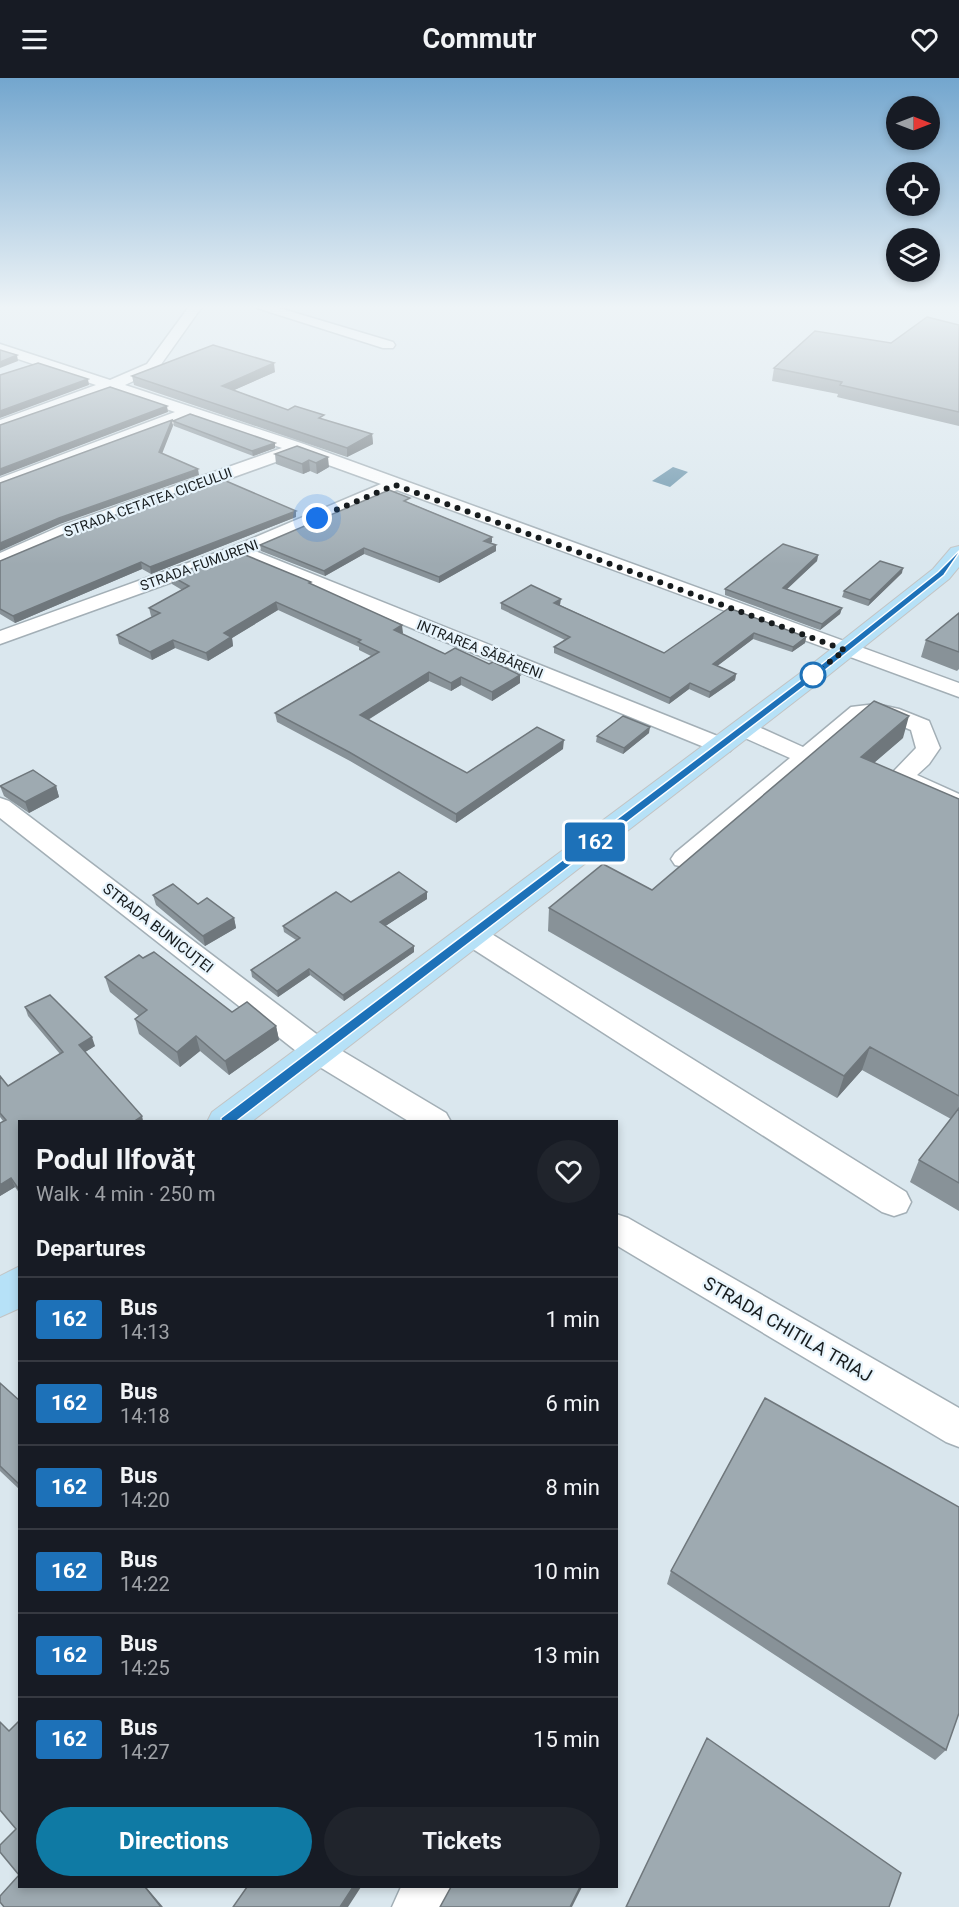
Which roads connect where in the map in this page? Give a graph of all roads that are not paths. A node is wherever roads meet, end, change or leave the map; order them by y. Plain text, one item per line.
1 (86, 393) edge
2 (138, 393) edge
3 (190, 412) junction
4 (0, 425) edge
5 (298, 448) junction
6 (0, 484) edge
7 (395, 485) junction
8 (239, 551) junction
9 (959, 553) edge
10 (0, 560) edge
11 (0, 638) edge
12 (845, 650) junction
13 (959, 690) edge
14 (733, 737) junction
15 (807, 757) junction
16 (959, 803) edge
17 (0, 806) edge
18 (684, 859) edge
19 (472, 935) junction
20 (316, 1050) junction
21 (228, 1120) edge
22 (432, 1120) edge
23 (894, 1203) dead end
24 (618, 1229) edge
25 (18, 1286) edge
26 (0, 1299) edge
27 (959, 1429) edge
28 (427, 1888) edge
29 (416, 1907) edge

1 - 4 street
2 - 3 street
3 - 5 street
3 - 6 street
5 - 7 street
5 - 10 street, STRADA CETATEA CICEULUI
7 - 8 street, STRADA FUMURENI
7 - 12 street
8 - 11 street, STRADA FUMURENI
8 - 14 street, INTRAREA SĂBĂRENI
9 - 12 main road
12 - 13 street
12 - 14 main road
14 - 15 street, INTRAREA SĂBĂRENI
14 - 19 main road
15 - 16 street
15 - 18 street
17 - 20 street, STRADA BUNICUȚEI
19 - 20 main road
19 - 23 street
20 - 21 main road
20 - 22 street
24 - 27 street, STRADA CHITILA TRIAJ
25 - 26 main road
28 - 29 street

